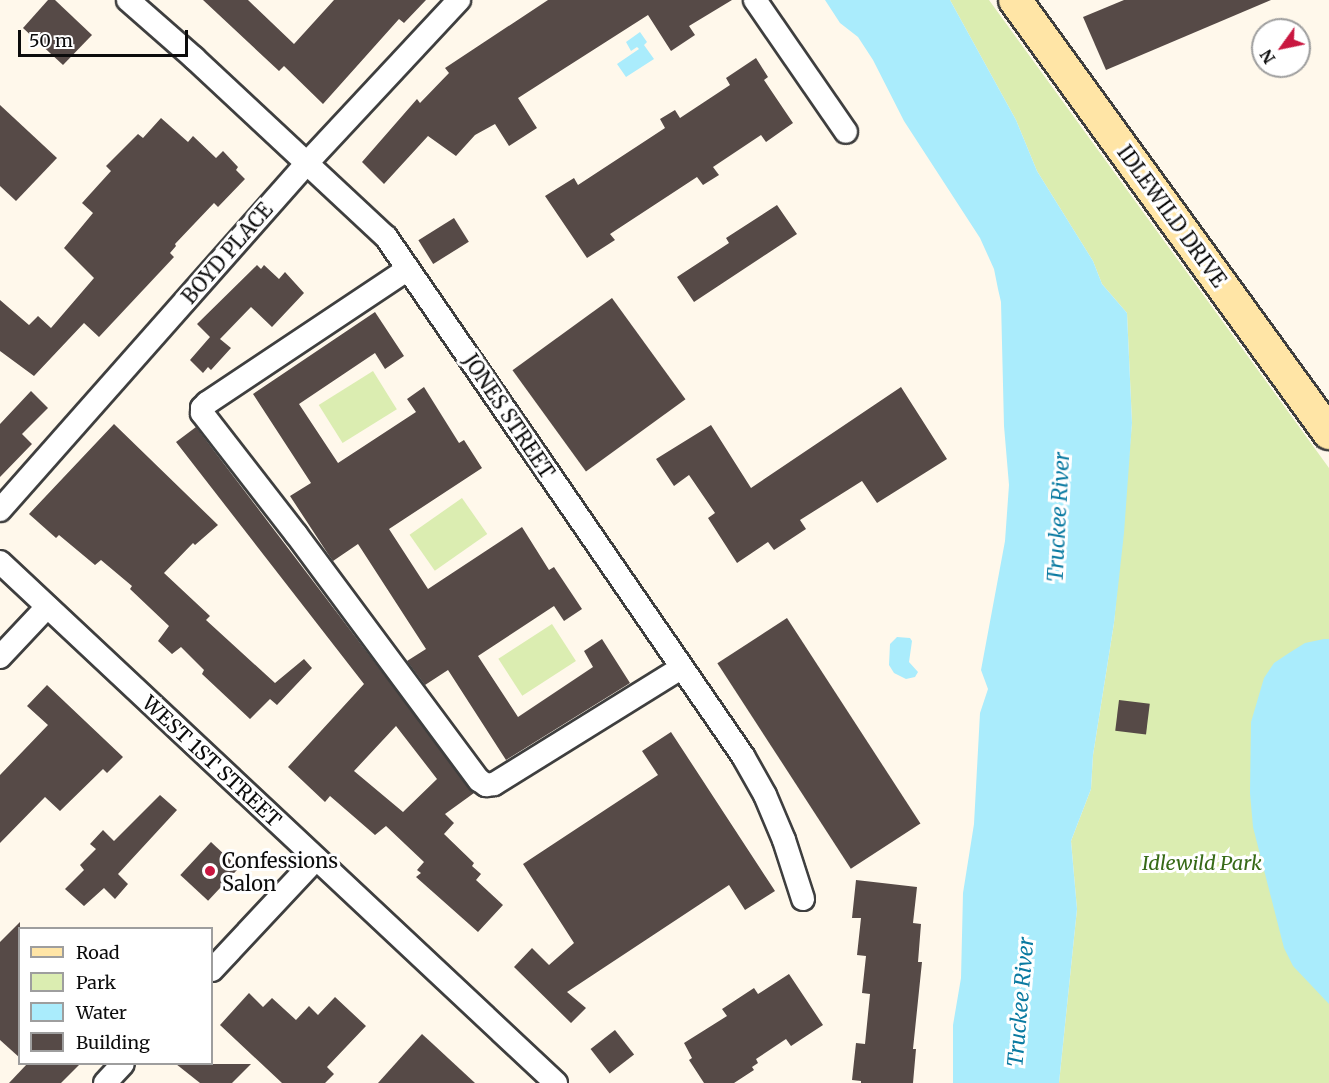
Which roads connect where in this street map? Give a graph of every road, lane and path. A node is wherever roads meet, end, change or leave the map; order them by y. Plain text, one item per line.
1 (128, 0) edge
2 (459, 0) edge
3 (755, 0) edge
4 (1015, 0) edge
5 (846, 132) dead end
6 (307, 163) junction
7 (408, 269) junction
8 (1329, 433) edge
9 (0, 510) edge
10 (0, 562) edge
11 (47, 607) junction
12 (0, 657) edge
13 (681, 668) junction
14 (316, 859) junction
15 (802, 899) dead end
16 (213, 969) edge
17 (122, 1065) edge
18 (105, 1083) edge
19 (556, 1083) edge

1 - 6 street, JONES STREET
2 - 6 street, BOYD PLACE
3 - 5 street
4 - 8 street, IDLEWILD DRIVE
6 - 7 street, JONES STREET
6 - 9 street, BOYD PLACE
7 - 13 street, JONES STREET
7 - 13 street
10 - 11 street, WEST 1ST STREET
11 - 12 street
11 - 14 street, WEST 1ST STREET
13 - 15 street, JONES STREET
14 - 16 street
14 - 19 street, WEST 1ST STREET
17 - 18 street

